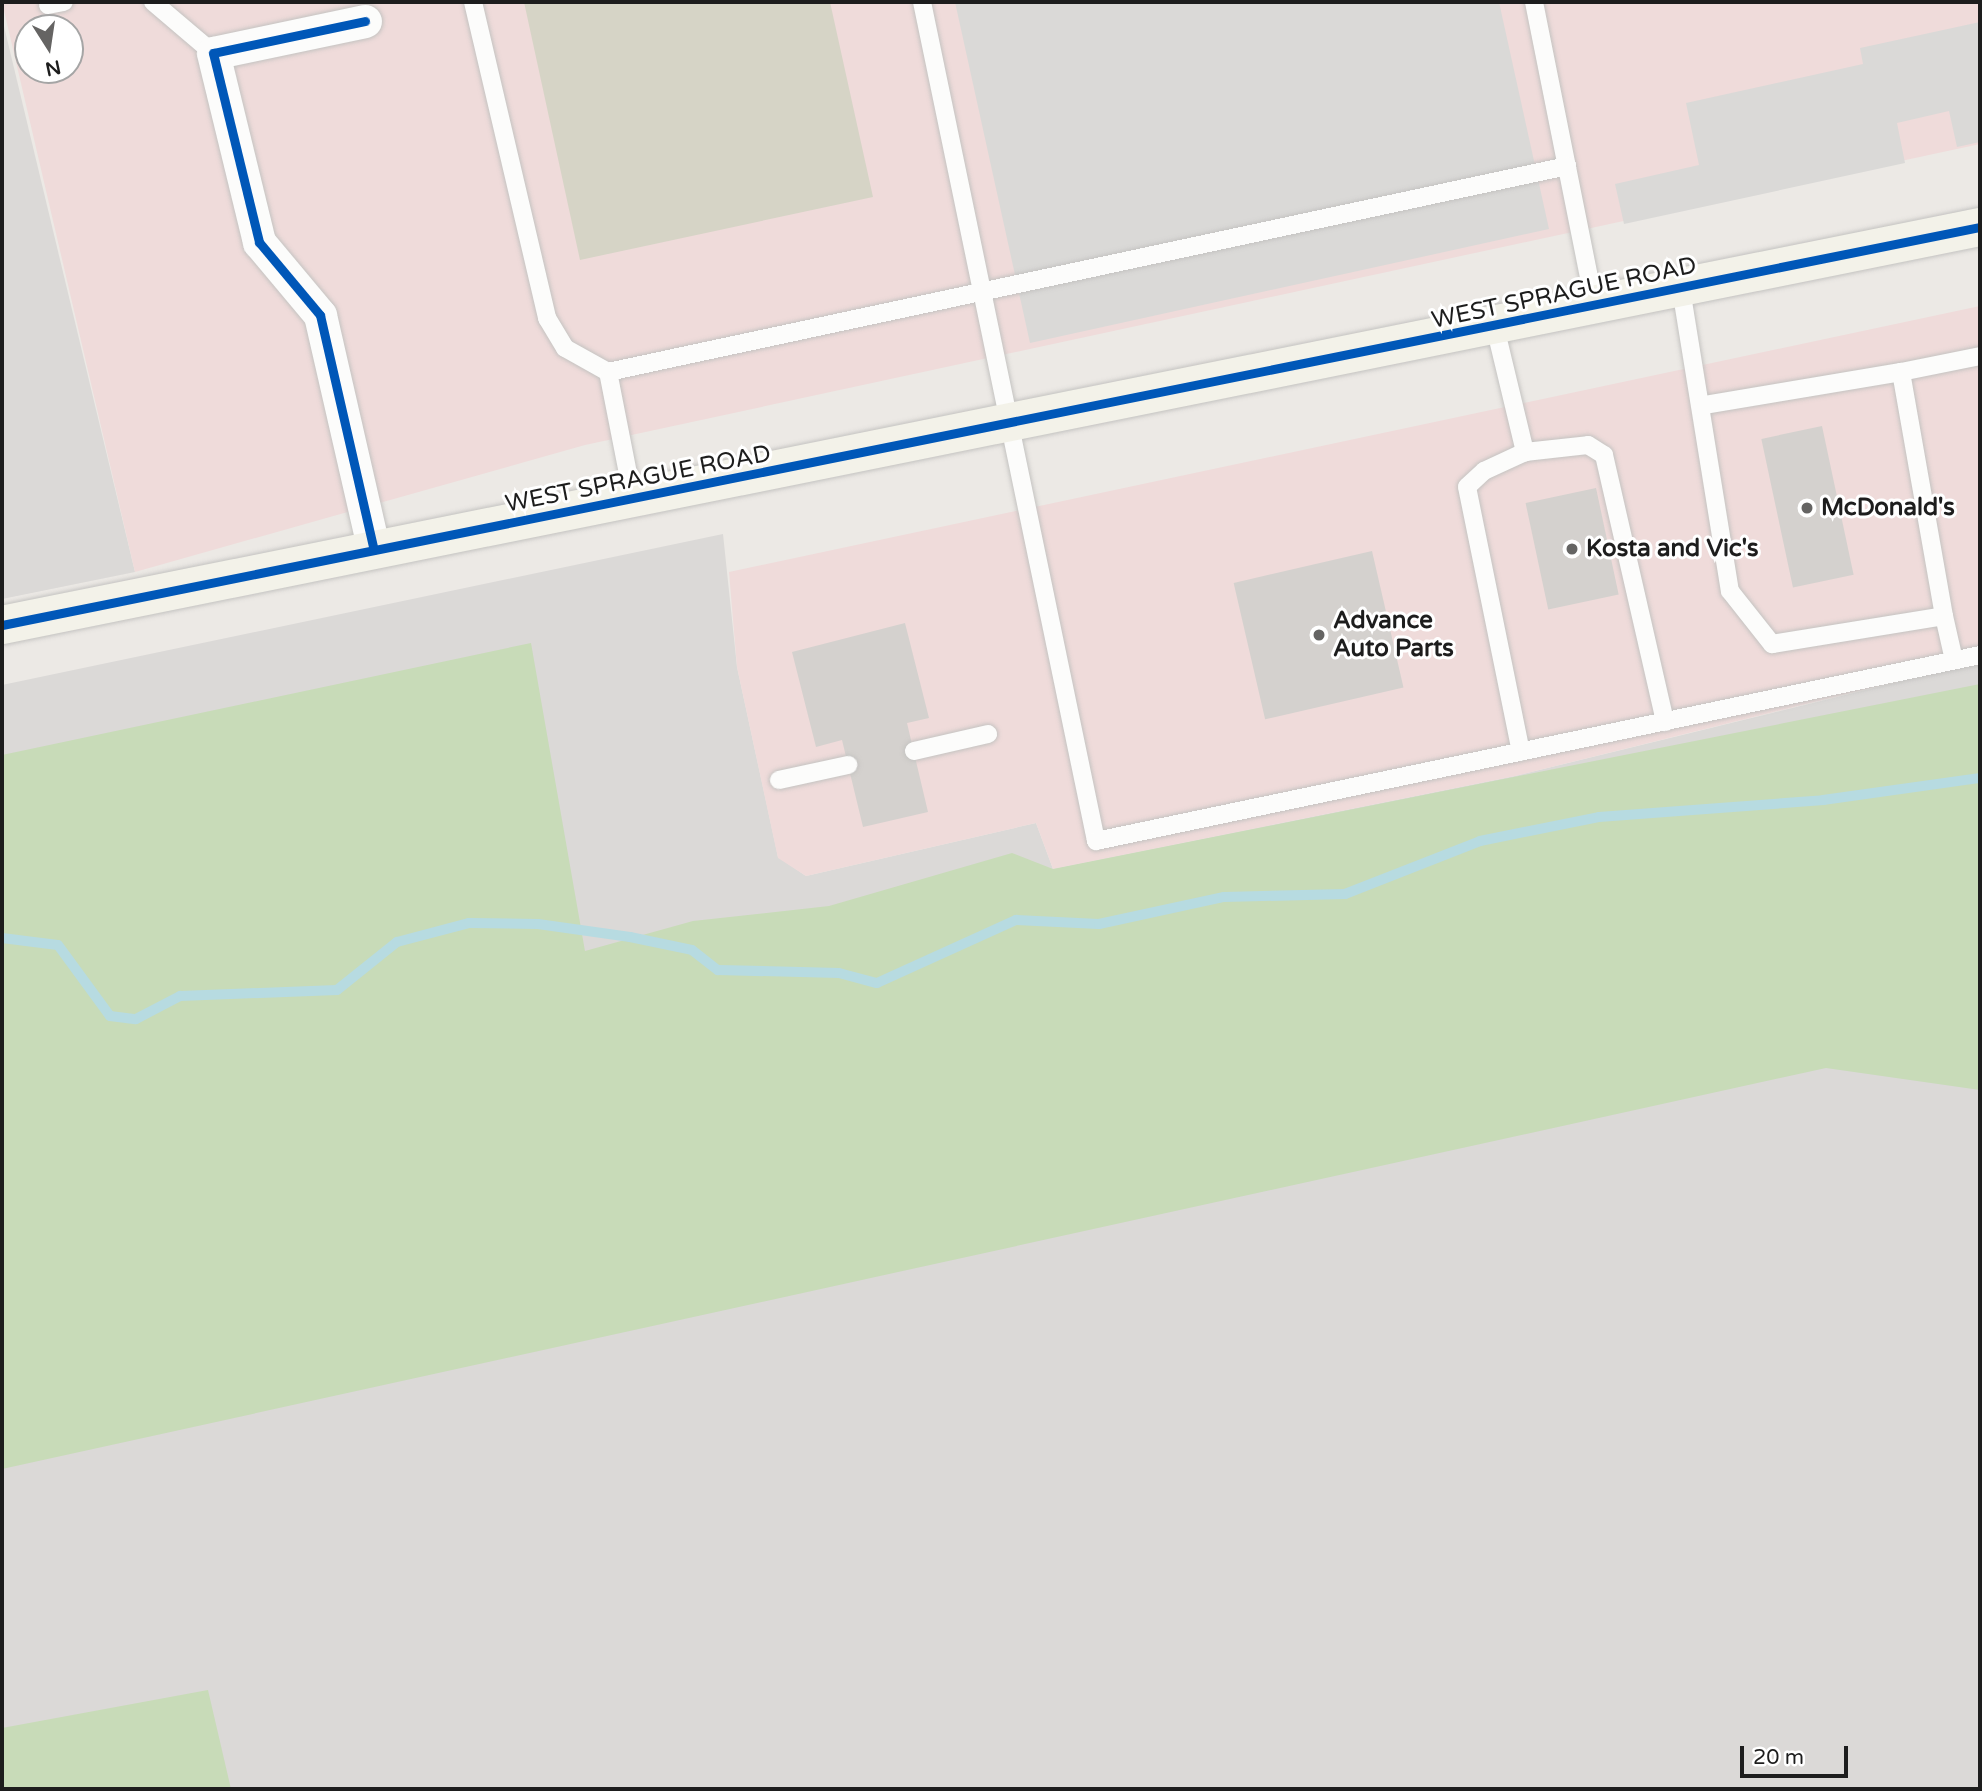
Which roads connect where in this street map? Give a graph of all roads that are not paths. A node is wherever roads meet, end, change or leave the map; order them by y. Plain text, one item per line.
1 (153, 2) edge
2 (472, 2) edge
3 (922, 2) edge
4 (1534, 2) edge
5 (365, 21) dead end
6 (214, 53) junction
7 (1567, 166) junction
8 (1980, 227) edge
9 (1681, 289) junction
10 (984, 292) junction
11 (1595, 306) junction
12 (1495, 327) junction
13 (1980, 356) edge
14 (608, 372) junction
15 (1901, 372) junction
16 (1704, 405) junction
17 (1012, 426) junction
18 (1525, 452) junction
19 (633, 499) junction
20 (374, 550) junction
21 (1944, 616) junction
22 (2, 625) edge
23 (1980, 655) edge
24 (1954, 660) junction
25 (1665, 722) junction
26 (988, 734) dead end
27 (914, 751) dead end
28 (1521, 752) junction
29 (848, 765) dead end
30 (779, 780) dead end

1 - 6 lane
2 - 14 lane
3 - 10 lane
4 - 7 lane
5 - 6 street
6 - 20 street
7 - 10 lane
7 - 11 lane
8 - 9 street, WEST SPRAGUE ROAD
9 - 11 street, WEST SPRAGUE ROAD
9 - 16 lane
10 - 14 lane
10 - 17 lane
11 - 12 street, WEST SPRAGUE ROAD
12 - 17 street, WEST SPRAGUE ROAD
12 - 18 lane
13 - 15 lane
14 - 19 lane
15 - 16 lane
15 - 21 lane
16 - 21 lane
17 - 19 street, WEST SPRAGUE ROAD
17 - 28 lane
18 - 25 lane
18 - 28 lane
19 - 20 street, WEST SPRAGUE ROAD
20 - 22 street, WEST SPRAGUE ROAD
21 - 24 lane
23 - 24 lane
24 - 25 lane
25 - 28 lane
26 - 27 lane
29 - 30 lane

